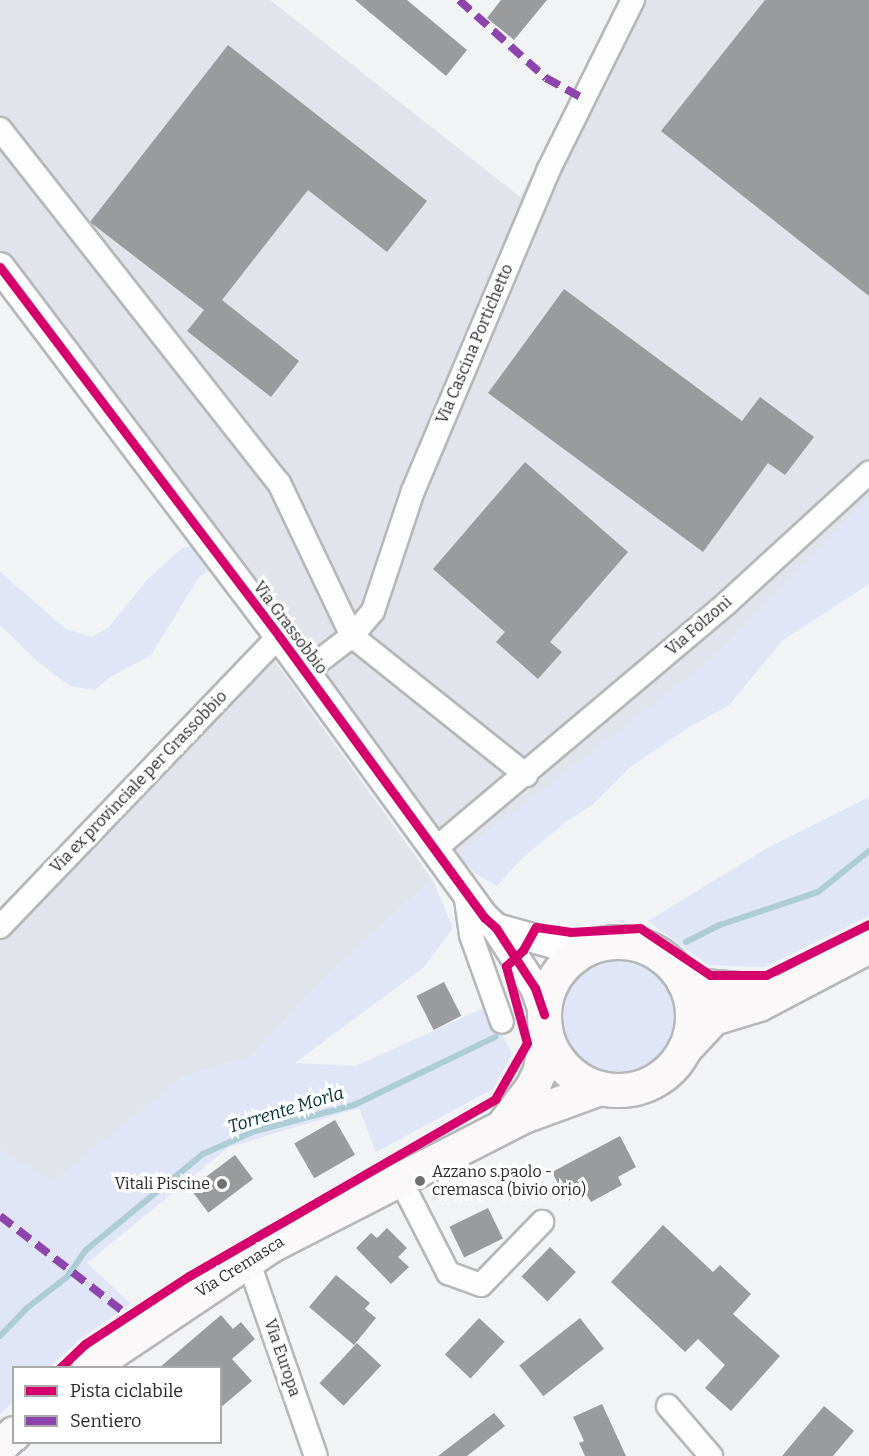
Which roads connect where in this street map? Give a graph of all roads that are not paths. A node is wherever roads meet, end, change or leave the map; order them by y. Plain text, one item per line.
1 (633, 0) edge
2 (0, 129) edge
3 (0, 267) edge
4 (869, 473) edge
5 (279, 636) junction
6 (352, 636) junction
7 (305, 672) junction
8 (526, 775) junction
9 (435, 849) junction
10 (465, 891) junction
11 (0, 927) edge
12 (496, 928) junction
13 (601, 944) junction
14 (869, 946) edge
15 (683, 981) junction
16 (776, 993) junction
17 (502, 1022) dead end
18 (545, 1023) junction
19 (684, 1049) junction
20 (600, 1088) junction
21 (498, 1128) junction
22 (400, 1179) junction
23 (542, 1222) dead end
24 (248, 1260) junction
25 (91, 1366) edge
26 (668, 1406) dead end
27 (12, 1435) edge
28 (0, 1446) edge
29 (316, 1456) edge
30 (711, 1456) edge

1 - 6 street, Via Cascina Portichetto
2 - 6 street
3 - 5 street, Via Grassobbio
4 - 8 street, Via Folzoni
5 - 7 street, Via Grassobbio
5 - 11 street, Via ex provinciale per Grassobbio
6 - 7 street, Via Cascina Portichetto
6 - 8 street
7 - 9 street, Via Grassobbio
8 - 9 street, Via Folzoni
9 - 10 street, Via Grassobbio
10 - 12 street, Via Grassobbio
10 - 17 street, Via Grassobbio
12 - 13 street
12 - 18 street, Via Grassobbio
13 - 15 main road
13 - 18 main road
14 - 16 main road
15 - 16 main road
15 - 19 main road
16 - 19 main road
18 - 20 main road
18 - 21 main road, Via Cremasca
19 - 20 main road
20 - 21 main road, Via Cremasca
21 - 22 main road, Via Cremasca
22 - 23 street
22 - 24 main road, Via Cremasca
24 - 25 main road, Via Cremasca
24 - 29 street, Via Europa
26 - 30 street
27 - 28 main road

